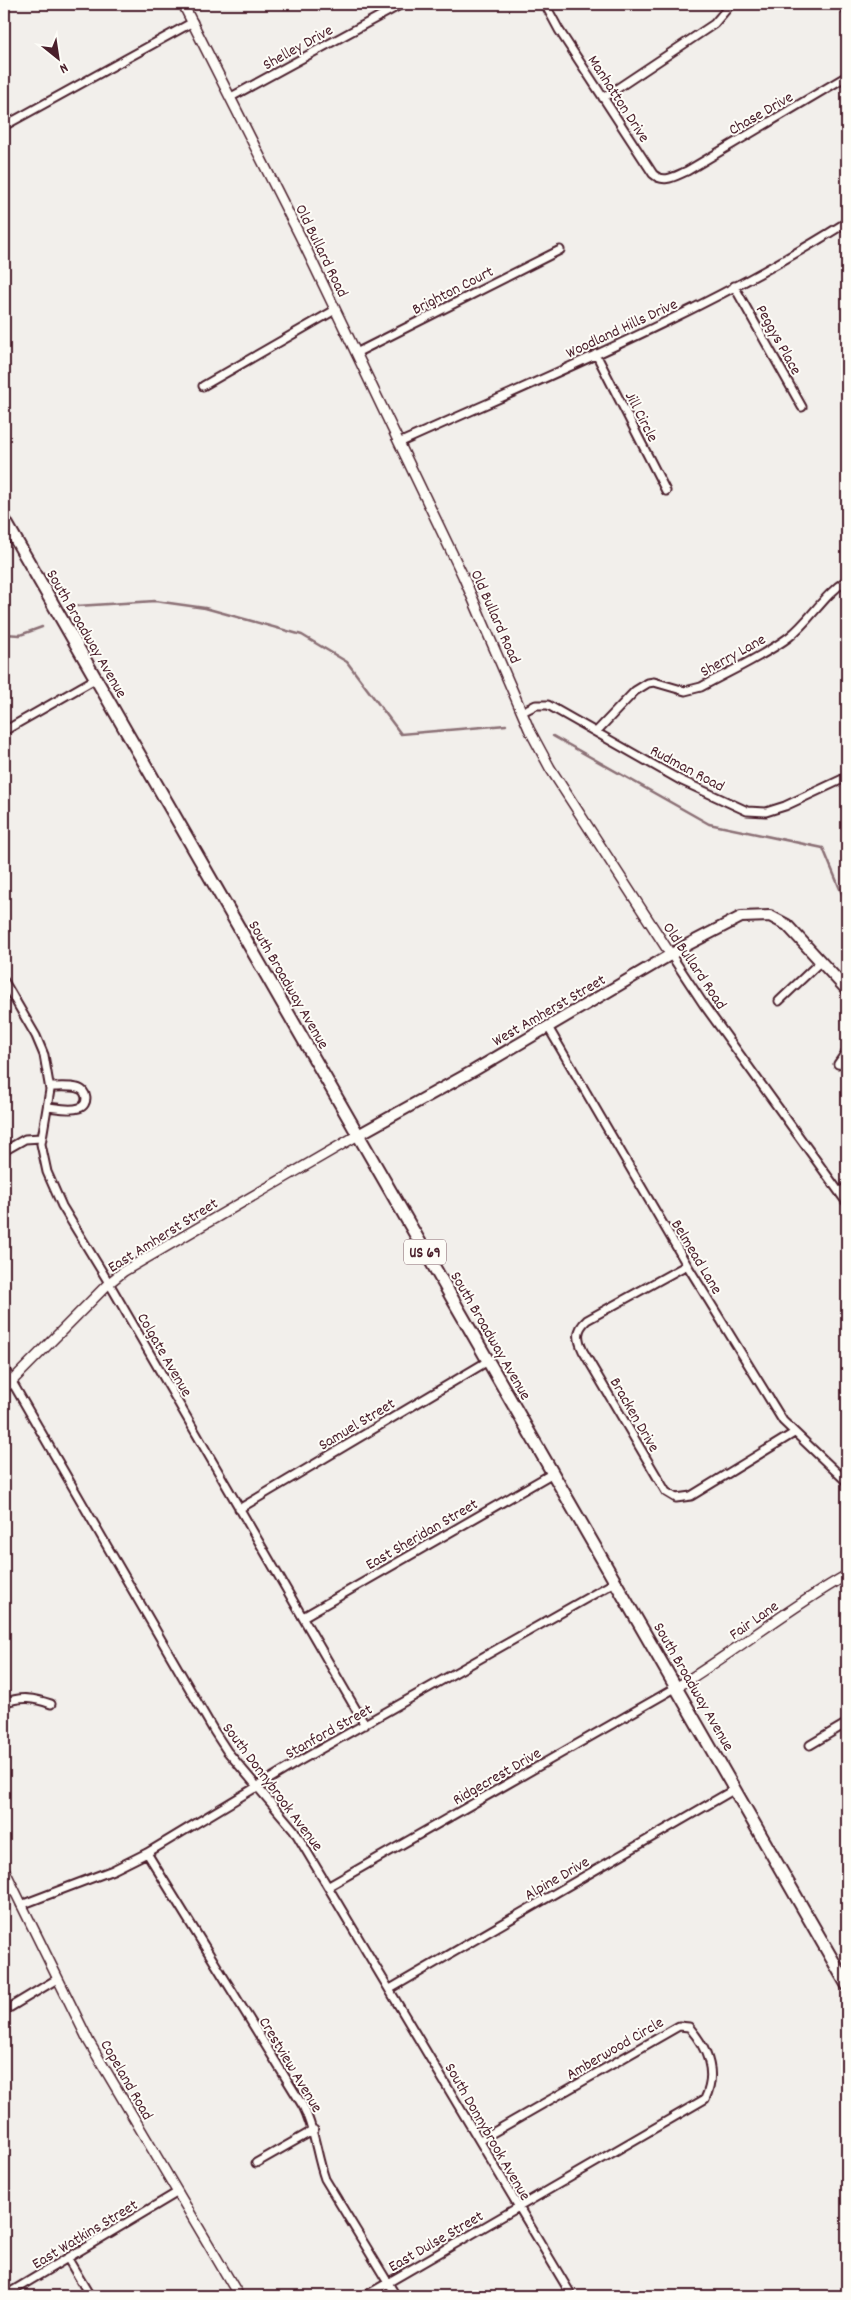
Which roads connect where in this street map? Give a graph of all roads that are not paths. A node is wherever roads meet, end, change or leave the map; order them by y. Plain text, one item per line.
1 (183, 4) edge
2 (402, 4) edge
3 (545, 4) edge
4 (731, 4) edge
5 (843, 4) edge
6 (847, 11) edge
7 (193, 22) junction
8 (847, 76) edge
9 (231, 98) junction
10 (603, 98) junction
11 (4, 126) edge
12 (687, 171) joint
13 (847, 222) edge
14 (560, 250) dead end
15 (734, 286) junction
16 (335, 310) junction
17 (356, 353) junction
18 (596, 354) junction
19 (203, 386) dead end
20 (802, 407) dead end
21 (399, 443) junction
22 (666, 491) dead end
23 (4, 519) edge
24 (847, 580) edge
25 (95, 679) junction
26 (522, 712) junction
27 (4, 731) edge
28 (596, 732) junction
29 (847, 777) edge
30 (671, 955) junction
31 (820, 962) junction
32 (4, 981) edge
33 (847, 990) edge
34 (778, 1001) dead end
35 (548, 1027) junction
36 (847, 1050) edge
37 (838, 1064) dead end
38 (50, 1087) junction
39 (48, 1107) junction
40 (358, 1135) junction
41 (41, 1138) junction
42 (4, 1151) edge
43 (847, 1187) edge
44 (839, 1192) junction
45 (847, 1203) edge
46 (687, 1264) junction
47 (110, 1284) junction
48 (488, 1361) junction
49 (4, 1368) edge
50 (11, 1381) junction
51 (4, 1389) edge
52 (794, 1432) junction
53 (553, 1473) junction
54 (847, 1482) edge
55 (239, 1509) junction
56 (847, 1575) edge
57 (617, 1581) junction
58 (303, 1617) junction
59 (677, 1688) junction
60 (4, 1703) edge
61 (51, 1704) dead end
62 (847, 1723) edge
63 (365, 1725) junction
64 (810, 1745) dead end
65 (257, 1788) junction
66 (735, 1790) junction
67 (147, 1853) junction
68 (4, 1869) edge
69 (329, 1886) junction
70 (21, 1905) junction
71 (57, 1979) junction
72 (847, 1985) edge
73 (390, 1989) junction
74 (4, 2011) edge
75 (314, 2130) junction
76 (480, 2140) junction
77 (256, 2163) dead end
78 (178, 2192) junction
79 (518, 2207) junction
80 (68, 2259) junction
81 (388, 2283) junction
82 (4, 2296) edge
83 (90, 2296) edge
84 (240, 2296) edge
85 (365, 2296) edge
86 (396, 2296) edge
87 (572, 2296) edge

1 - 7 street, Old Bullard Road
2 - 9 street, Shelley Drive
3 - 10 street, Manhatton Drive
4 - 10 street
5 - 6 street
7 - 9 street, Old Bullard Road
7 - 11 street
8 - 12 street, Chase Drive
9 - 16 street, Old Bullard Road
10 - 12 street, Manhatton Drive
13 - 15 street, Woodland Hills Drive
14 - 17 street, Brighton Court
15 - 18 street, Woodland Hills Drive
15 - 20 street, Peggys Place
16 - 17 street, Old Bullard Road
16 - 19 street
17 - 21 street, Old Bullard Road
18 - 21 street, Woodland Hills Drive
18 - 22 street, Jill Circle
21 - 26 street, Old Bullard Road
23 - 25 main road, South Broadway Avenue / US 69
24 - 28 street, Sherry Lane
25 - 27 street
25 - 40 main road, South Broadway Avenue / US 69
26 - 28 street, Rudman Road
26 - 30 street, Old Bullard Road
28 - 29 street, Rudman Road
30 - 31 main road, West Amherst Street
30 - 35 main road, West Amherst Street
30 - 44 street, Old Bullard Road
31 - 33 main road
31 - 34 street
32 - 38 street, Colgate Avenue
35 - 40 main road, West Amherst Street
35 - 46 street, Belmead Lane
36 - 37 street
38 - 39 street, Colgate Avenue
38 - 39 street
39 - 41 street, Colgate Avenue
40 - 47 street, East Amherst Street
40 - 48 main road, South Broadway Avenue / US 69
41 - 42 street
41 - 47 street, Colgate Avenue
43 - 44 street
44 - 45 street, Old Bullard Road
46 - 52 street, Belmead Lane
46 - 52 street, Bracken Drive
47 - 50 street, East Amherst Street
47 - 55 street, Colgate Avenue
48 - 53 main road, South Broadway Avenue / US 69
48 - 55 street, Samuel Street
49 - 50 street, South Donnybrook Avenue
50 - 51 street, East Amherst Street
50 - 65 street, South Donnybrook Avenue
52 - 54 street, Belmead Lane
53 - 57 main road, South Broadway Avenue / US 69
53 - 58 street, East Sheridan Street
55 - 58 street, Colgate Avenue
56 - 59 street, Fair Lane
57 - 59 main road, South Broadway Avenue / US 69
57 - 63 street, Stanford Street
58 - 63 street, Colgate Avenue
59 - 66 main road, South Broadway Avenue / US 69
59 - 69 street, Ridgecrest Drive
60 - 61 street
62 - 64 street
63 - 65 street, Stanford Street
65 - 67 street, Stanford Street
65 - 69 street, South Donnybrook Avenue
66 - 72 main road, South Broadway Avenue / US 69
66 - 73 street, Alpine Drive
67 - 70 street, Stanford Street
67 - 75 street, Crestview Avenue
68 - 70 street, Copeland Road
69 - 73 street, South Donnybrook Avenue
70 - 71 street, Copeland Road
71 - 74 street
71 - 78 street, Copeland Road
73 - 76 street, South Donnybrook Avenue
75 - 77 street
75 - 81 street, Crestview Avenue
76 - 79 street, South Donnybrook Avenue
76 - 79 street, Amberwood Circle
78 - 80 street, East Watkins Street
78 - 84 street, Copeland Road
79 - 81 street, East Dulse Street
79 - 87 street, South Donnybrook Avenue
80 - 82 street, East Watkins Street
80 - 83 street
81 - 85 street, East Dulse Street
81 - 86 street, Crestview Avenue

